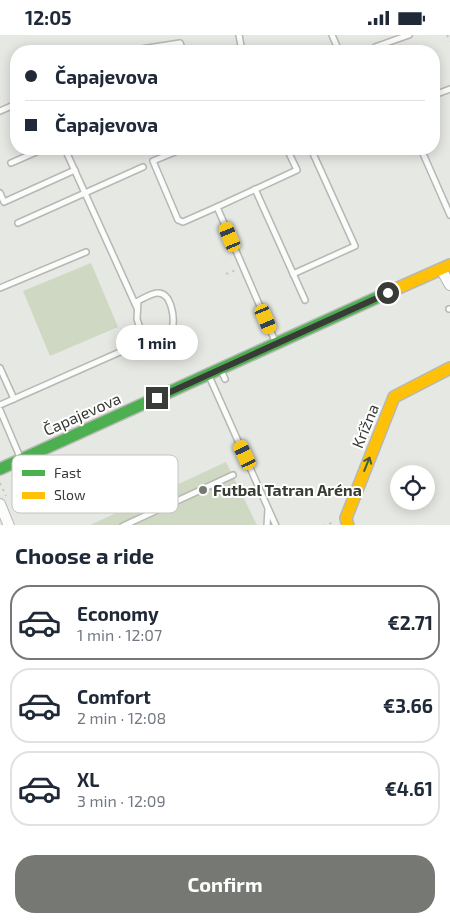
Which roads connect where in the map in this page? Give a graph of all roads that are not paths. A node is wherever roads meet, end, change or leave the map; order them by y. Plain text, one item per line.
1 (409, 35) edge
2 (167, 45) edge
3 (181, 45) edge
4 (381, 45) edge
5 (29, 155) edge
6 (68, 155) edge
7 (168, 155) edge
8 (290, 155) edge
9 (313, 155) edge
10 (424, 155) edge
11 (11, 163) dead end
12 (144, 167) dead end
13 (75, 170) junction
14 (255, 189) junction
15 (0, 193) edge
16 (85, 193) junction
17 (217, 207) junction
18 (450, 215) edge
19 (18, 223) dead end
20 (86, 252) dead end
21 (446, 267) edge
22 (293, 274) junction
23 (450, 285) edge
24 (0, 288) edge
25 (305, 300) dead end
26 (137, 308) junction
27 (144, 341) junction
28 (276, 344) junction
29 (450, 368) edge
30 (0, 369) edge
31 (208, 375) junction
32 (14, 399) junction
33 (0, 405) edge
34 (0, 410) edge
35 (19, 455) edge
36 (32, 455) edge
37 (12, 464) edge
38 (0, 469) edge
39 (233, 475) dead end
40 (178, 500) edge
41 (0, 505) edge
42 (268, 507) junction
43 (149, 513) edge
44 (9, 525) edge
45 (123, 525) edge
46 (267, 525) edge
47 (276, 525) edge
48 (348, 525) edge

1 - 4 lane
2 - 3 lane
5 - 11 lane
6 - 13 lane
7 - 17 lane
8 - 14 lane
9 - 22 lane
10 - 18 lane
12 - 16 lane
13 - 15 lane
13 - 16 lane
14 - 17 lane
14 - 22 lane
16 - 19 lane
16 - 26 lane
17 - 28 lane
20 - 24 lane
21 - 23 street
21 - 28 street, Čapajevova
22 - 25 lane
26 - 27 lane
26 - 27 lane
27 - 32 lane
28 - 31 street, Čapajevova
48 -> 29 street, Krížna
30 - 32 lane
31 - 36 street, Čapajevova
31 - 42 lane
32 - 33 lane
34 - 35 lane
37 - 38 street, Čapajevova
39 - 40 lane
41 - 44 street
42 - 46 lane
42 - 47 lane
43 - 45 lane

